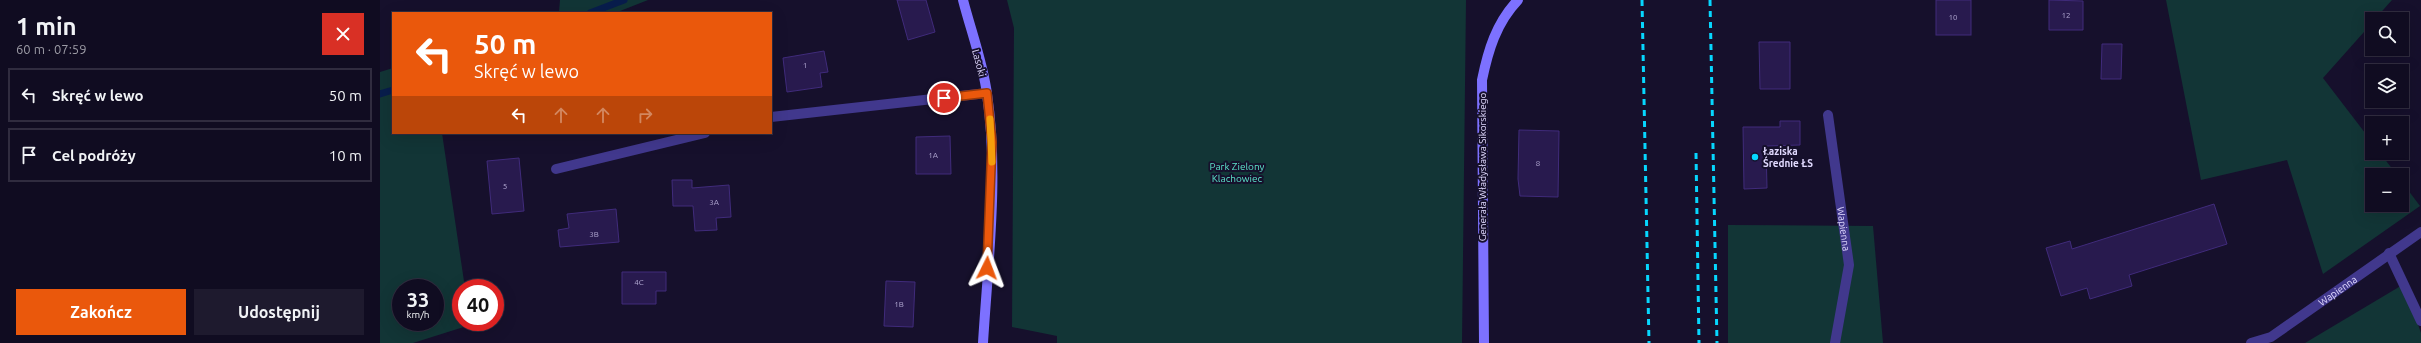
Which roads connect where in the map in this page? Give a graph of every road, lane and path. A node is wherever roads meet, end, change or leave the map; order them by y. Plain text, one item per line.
1 (963, 0) edge
2 (1518, 0) edge
3 (987, 93) junction
4 (1828, 115) dead end
5 (772, 117) edge
6 (701, 134) edge
7 (556, 169) dead end
8 (2421, 232) edge
9 (2389, 253) junction
10 (2421, 321) edge
11 (983, 343) edge
12 (1484, 343) edge
13 (1835, 343) edge
14 (2250, 343) edge

1 - 3 street, Lasoki
2 - 12 street, Generała Władysława Sikorskiego
3 - 5 street
3 - 11 street, Lasoki
4 - 13 street, Wapienna
6 - 7 street
8 - 9 street, Wapienna
9 - 10 street
9 - 14 street, Wapienna

